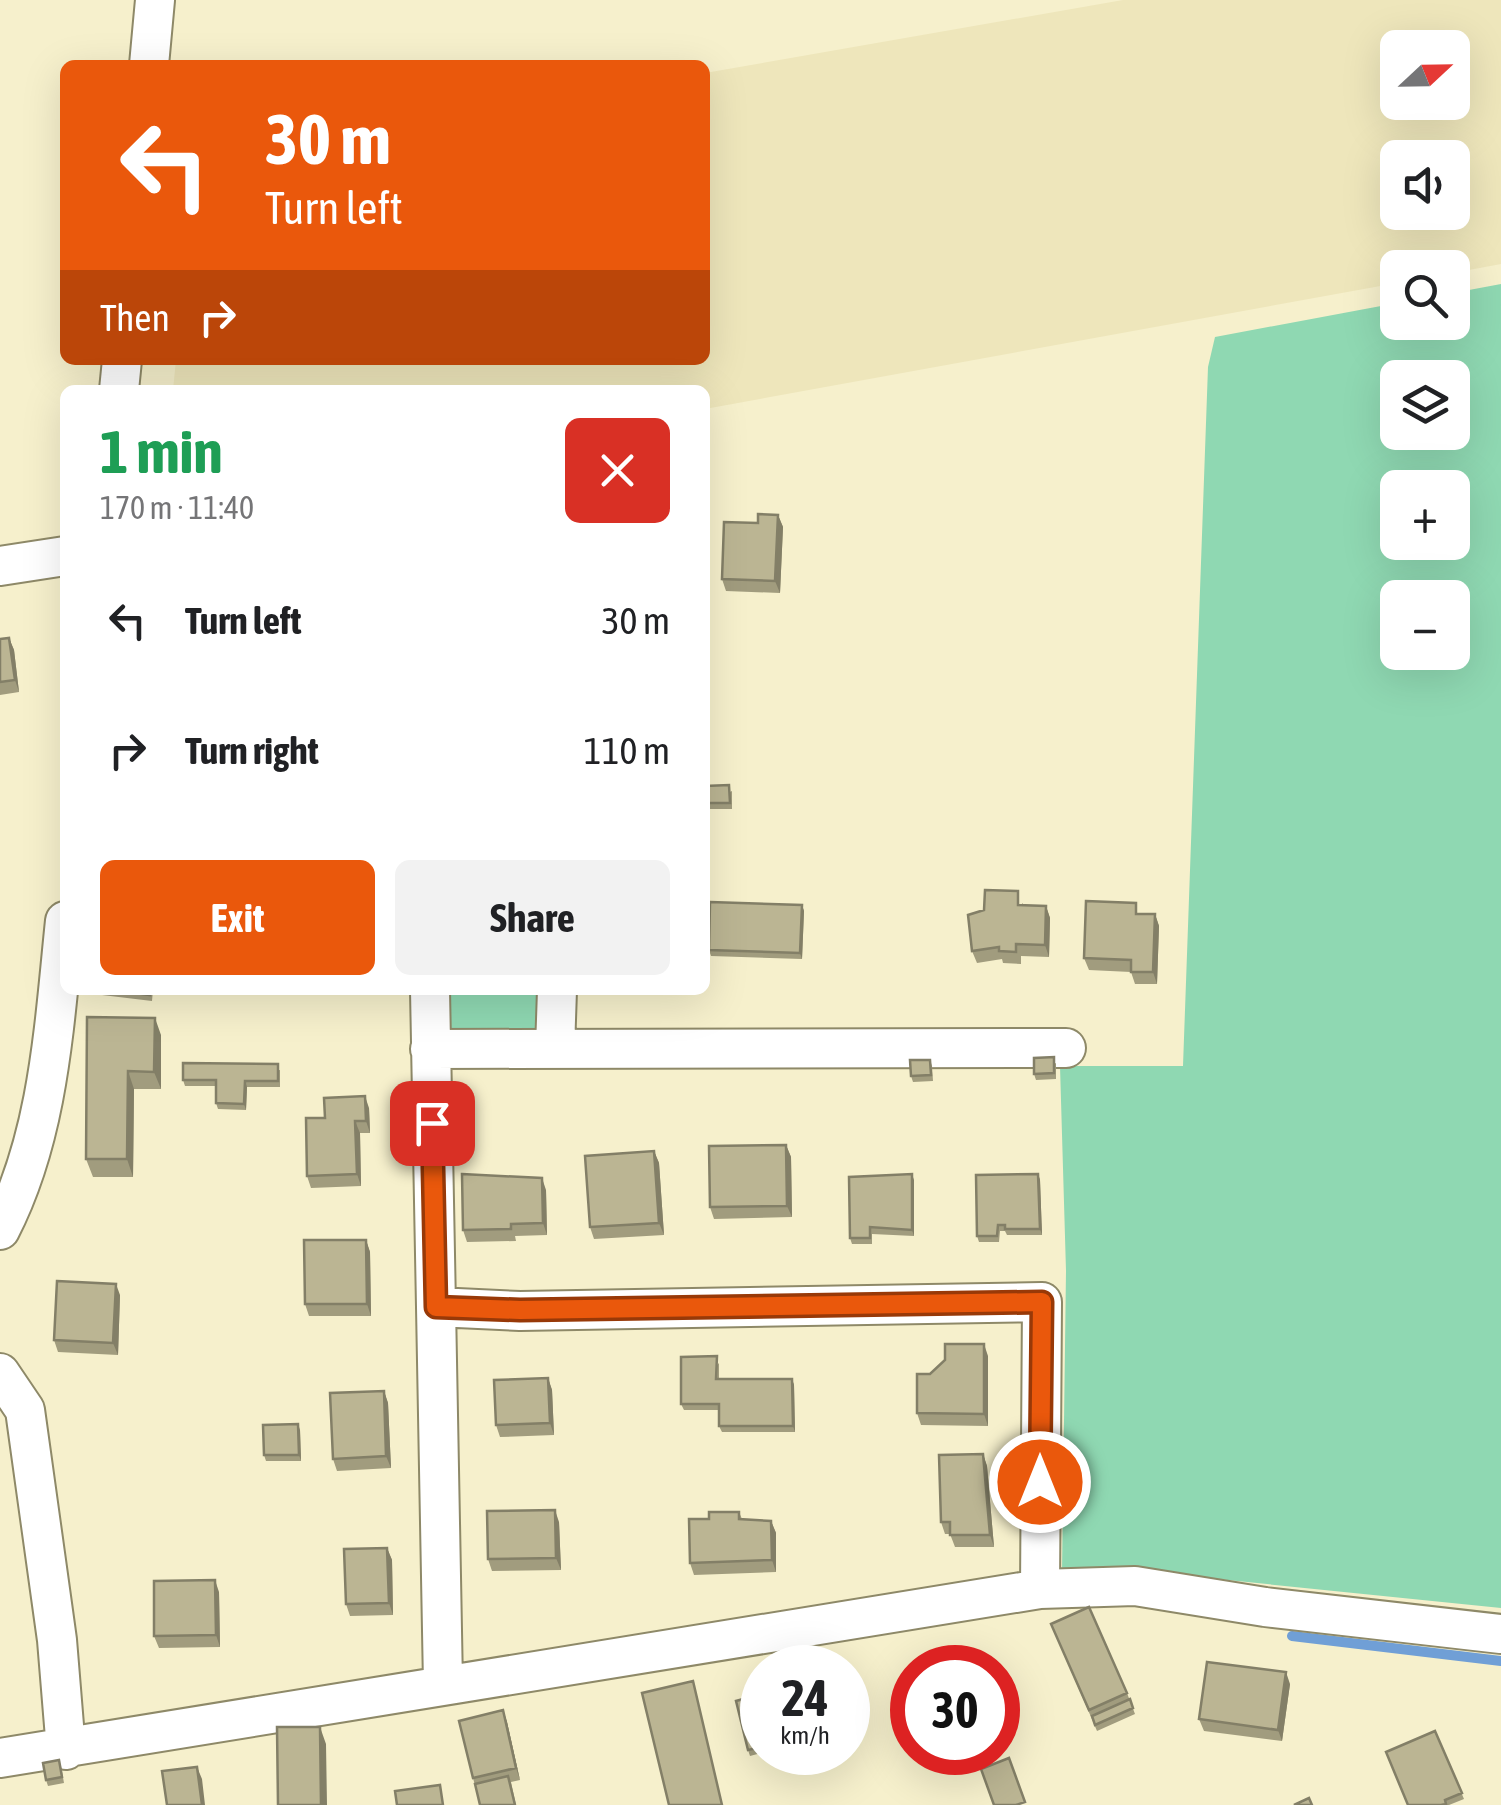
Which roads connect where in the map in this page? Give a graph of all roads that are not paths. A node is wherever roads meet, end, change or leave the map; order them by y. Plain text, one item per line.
1 (156, 0) edge
2 (150, 60) edge
3 (60, 557) edge
4 (0, 566) edge
5 (60, 967) edge
6 (430, 995) edge
7 (557, 995) edge
8 (1066, 1048) dead end
9 (430, 1049) junction
10 (555, 1049) junction
11 (0, 1230) edge
12 (436, 1307) junction
13 (0, 1372) edge
14 (1040, 1589) junction
15 (1501, 1634) edge
16 (443, 1684) junction
17 (66, 1750) junction
18 (0, 1758) edge

1 - 2 street
3 - 4 street
5 - 11 street
6 - 9 street
7 - 10 street
8 - 10 street
9 - 10 street
9 - 12 street
12 - 14 street
12 - 16 street
13 - 17 street
14 - 15 street
14 - 16 street
16 - 17 street
17 - 18 street

